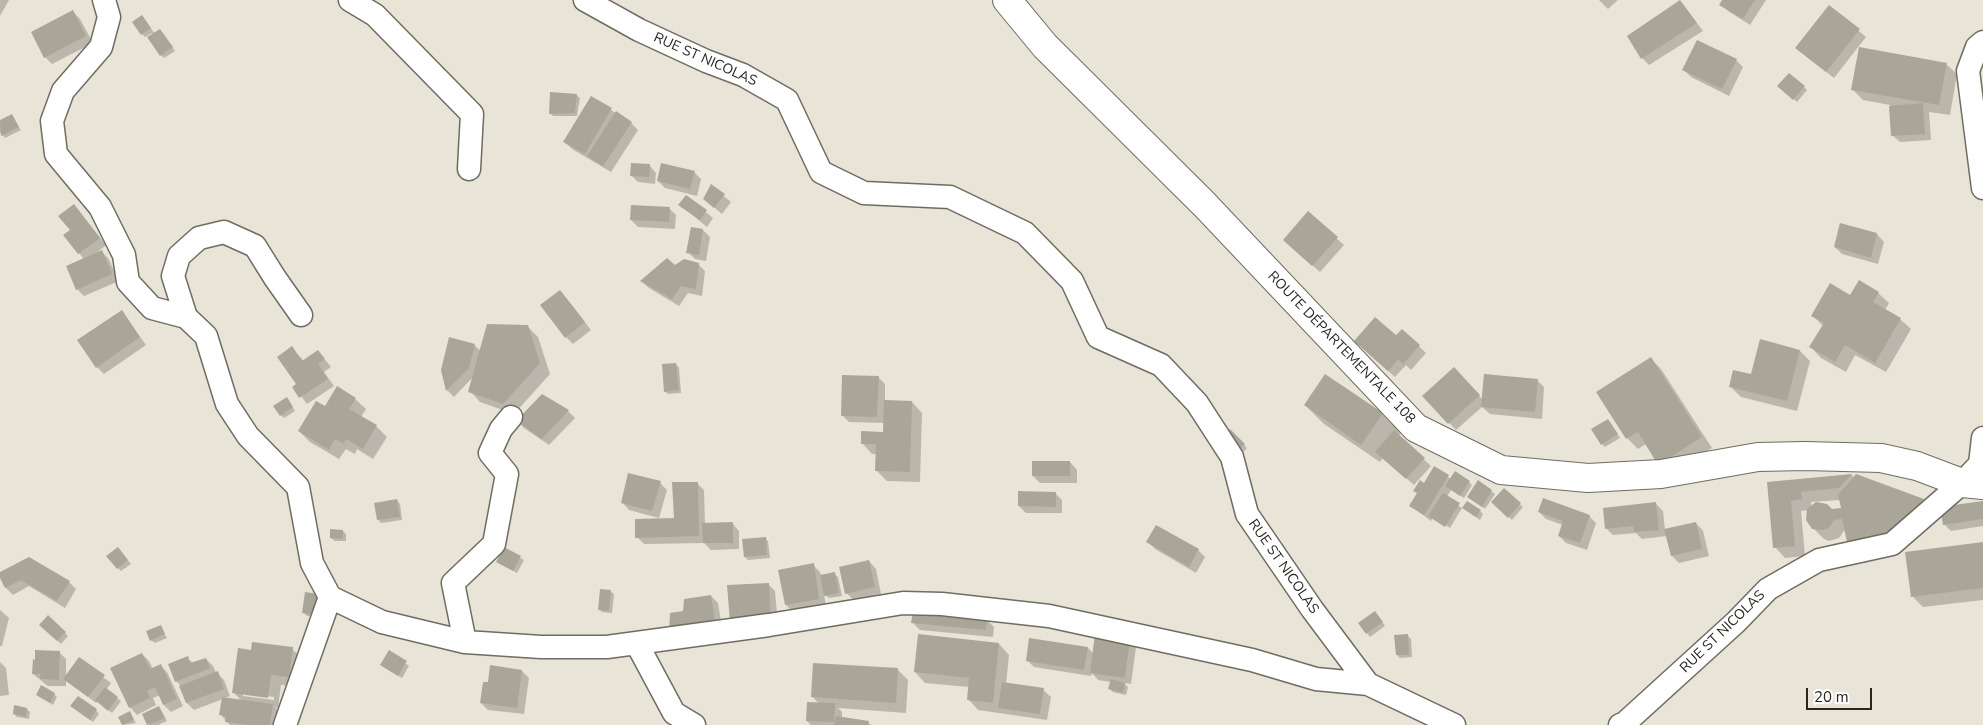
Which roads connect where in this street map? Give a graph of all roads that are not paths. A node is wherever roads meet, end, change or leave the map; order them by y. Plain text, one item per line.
1 (104, 0) edge
2 (350, 0) edge
3 (585, 0) edge
4 (1007, 0) edge
5 (1983, 42) edge
6 (469, 169) dead end
7 (1983, 188) edge
8 (301, 315) dead end
9 (186, 317) junction
10 (511, 417) dead end
11 (1983, 438) edge
12 (1972, 484) edge
13 (330, 597) junction
14 (465, 642) junction
15 (637, 644) junction
16 (1368, 684) junction
17 (285, 725) edge
18 (694, 725) edge
19 (1454, 725) edge
20 (1620, 725) edge

1 - 9 street
2 - 6 street
3 - 16 street, RUE ST NICOLAS
4 - 12 main road, ROUTE DÉPARTEMENTALE 108
5 - 7 street
8 - 9 street
9 - 13 street
10 - 14 street
11 - 12 street, RUE ST NICOLAS
12 - 20 street, RUE ST NICOLAS
13 - 14 street
13 - 17 street
14 - 15 street
15 - 16 street
15 - 18 street
16 - 19 street, RUE ST NICOLAS

